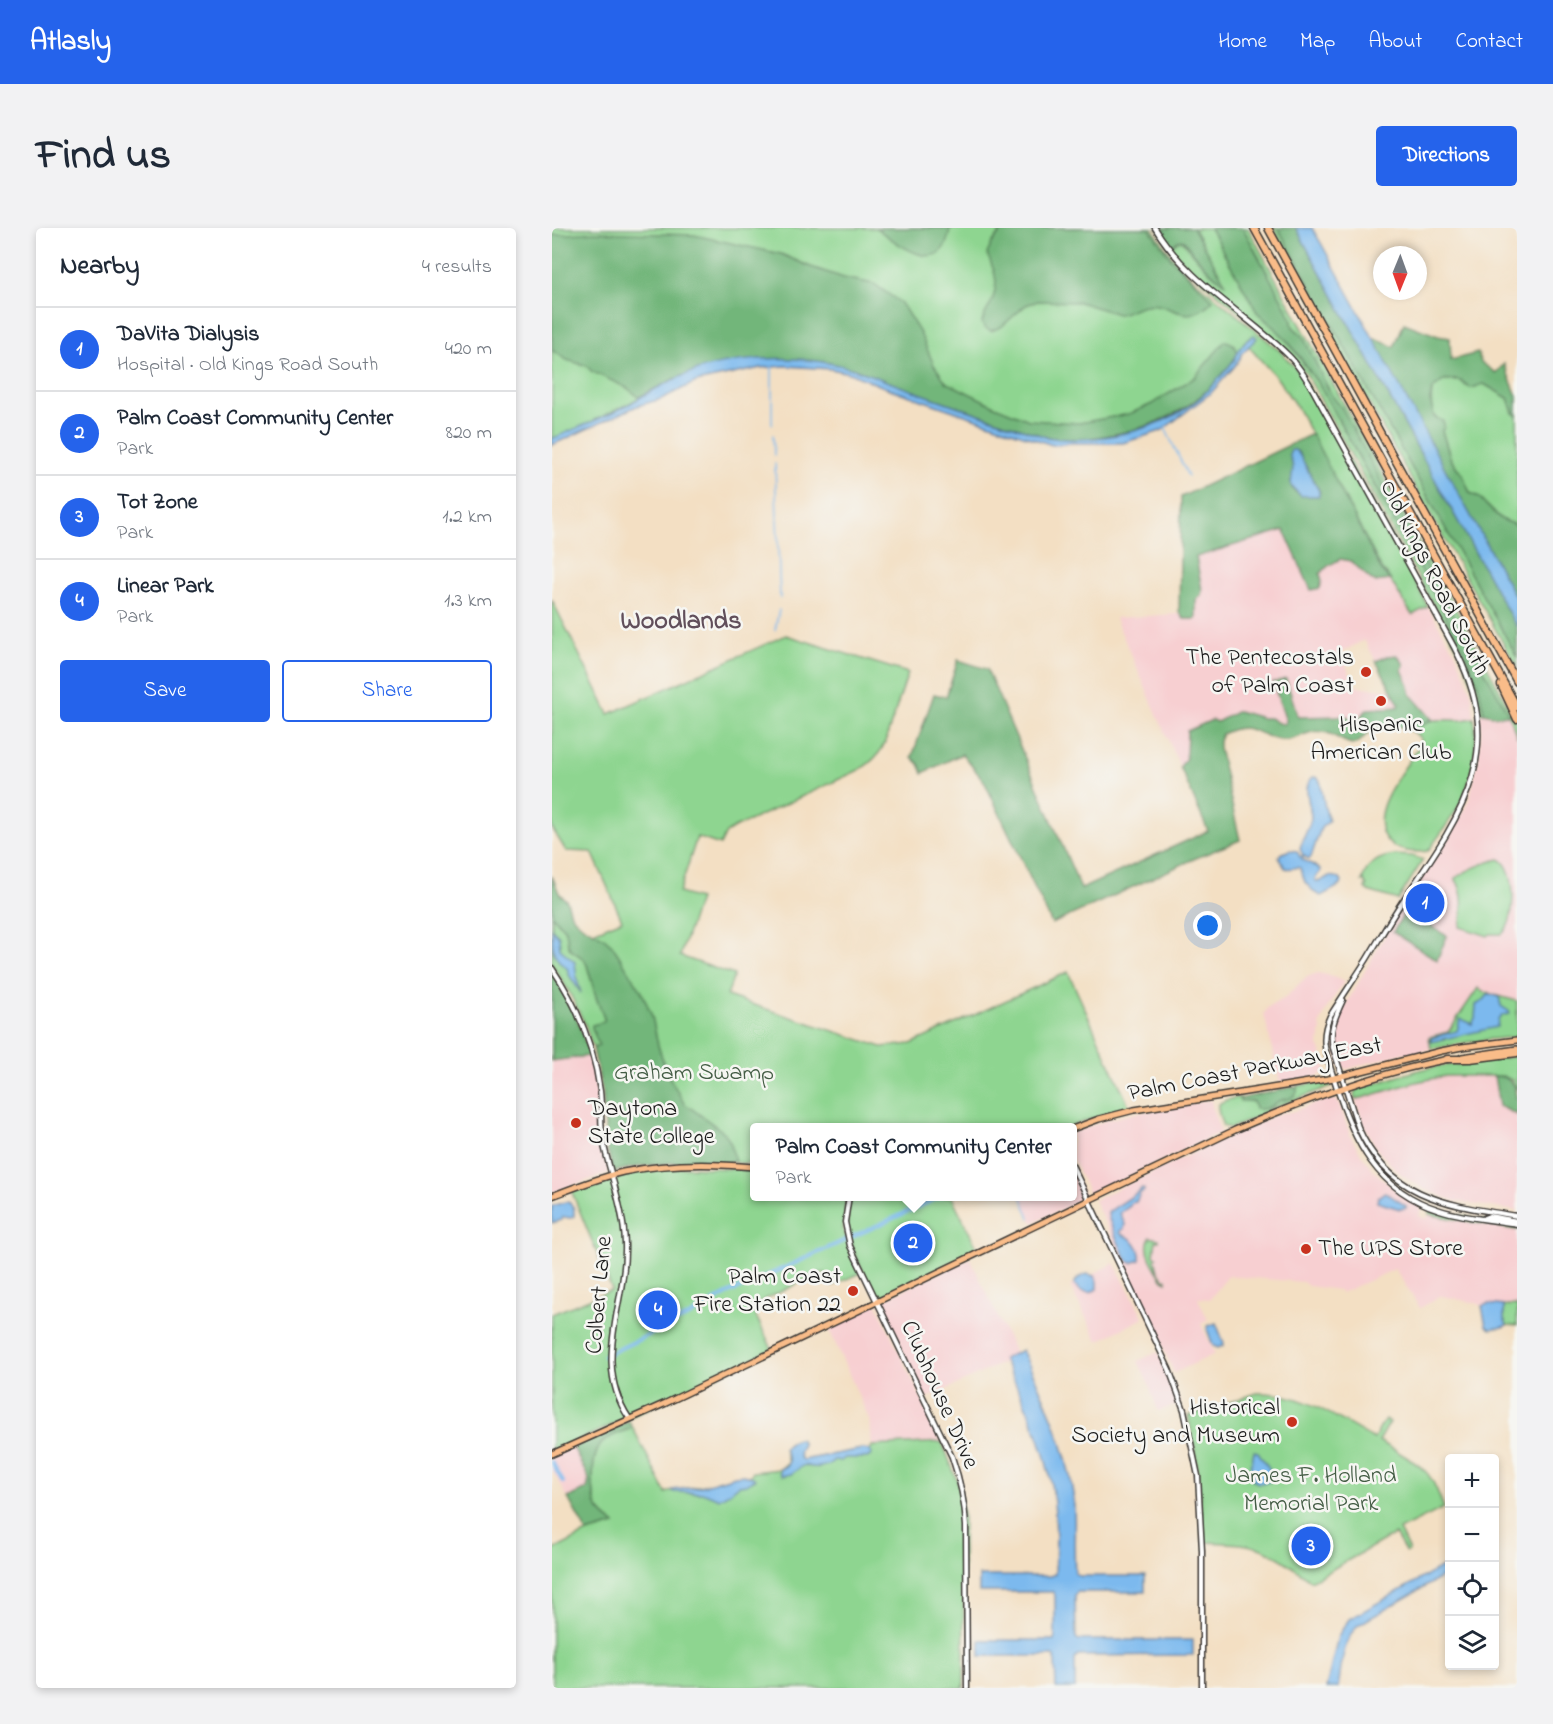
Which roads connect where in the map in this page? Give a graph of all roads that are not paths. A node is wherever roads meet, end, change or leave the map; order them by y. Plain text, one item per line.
1 (1155, 228) edge
2 (1254, 228) edge
3 (1268, 228) edge
4 (1494, 665) junction
5 (1517, 682) edge
6 (1517, 707) edge
7 (1517, 719) edge
8 (552, 968) edge
9 (1348, 989) junction
10 (1517, 1040) edge
11 (1517, 1051) edge
12 (1447, 1059) joint
13 (1330, 1066) junction
14 (1341, 1076) junction
15 (1334, 1078) junction
16 (1323, 1079) junction
17 (1345, 1088) junction
18 (1337, 1090) junction
19 (1077, 1127) edge
20 (750, 1167) edge
21 (612, 1175) junction
22 (1077, 1176) edge
23 (552, 1196) edge
24 (1089, 1199) junction
25 (849, 1201) edge
26 (1517, 1216) edge
27 (1517, 1223) edge
28 (877, 1301) junction
29 (629, 1418) junction
30 (552, 1454) edge
31 (967, 1688) edge
32 (1202, 1688) edge

1 - 9 street, Old Kings Road South
2 - 4 highway
3 - 5 highway
4 - 6 highway
4 - 7 highway
8 - 21 street, Colbert Lane
9 - 13 street
9 - 14 street
10 - 14 main road, Palm Coast Parkway East
11 - 12 highway
12 - 17 main road
13 - 15 street
13 - 16 street
14 - 15 main road, Palm Coast Parkway East
14 - 17 street
15 - 16 main road, Palm Coast Parkway East
15 - 18 street
16 - 19 main road, Palm Coast Parkway East
17 - 18 main road
17 - 26 street
18 - 24 main road
18 - 27 street
20 - 21 main road
21 - 23 main road
21 - 29 street, Colbert Lane
22 - 24 street
24 - 28 main road
24 - 32 street
25 - 28 street, Clubhouse Drive
28 - 29 main road
28 - 31 street, Clubhouse Drive
29 - 30 main road

